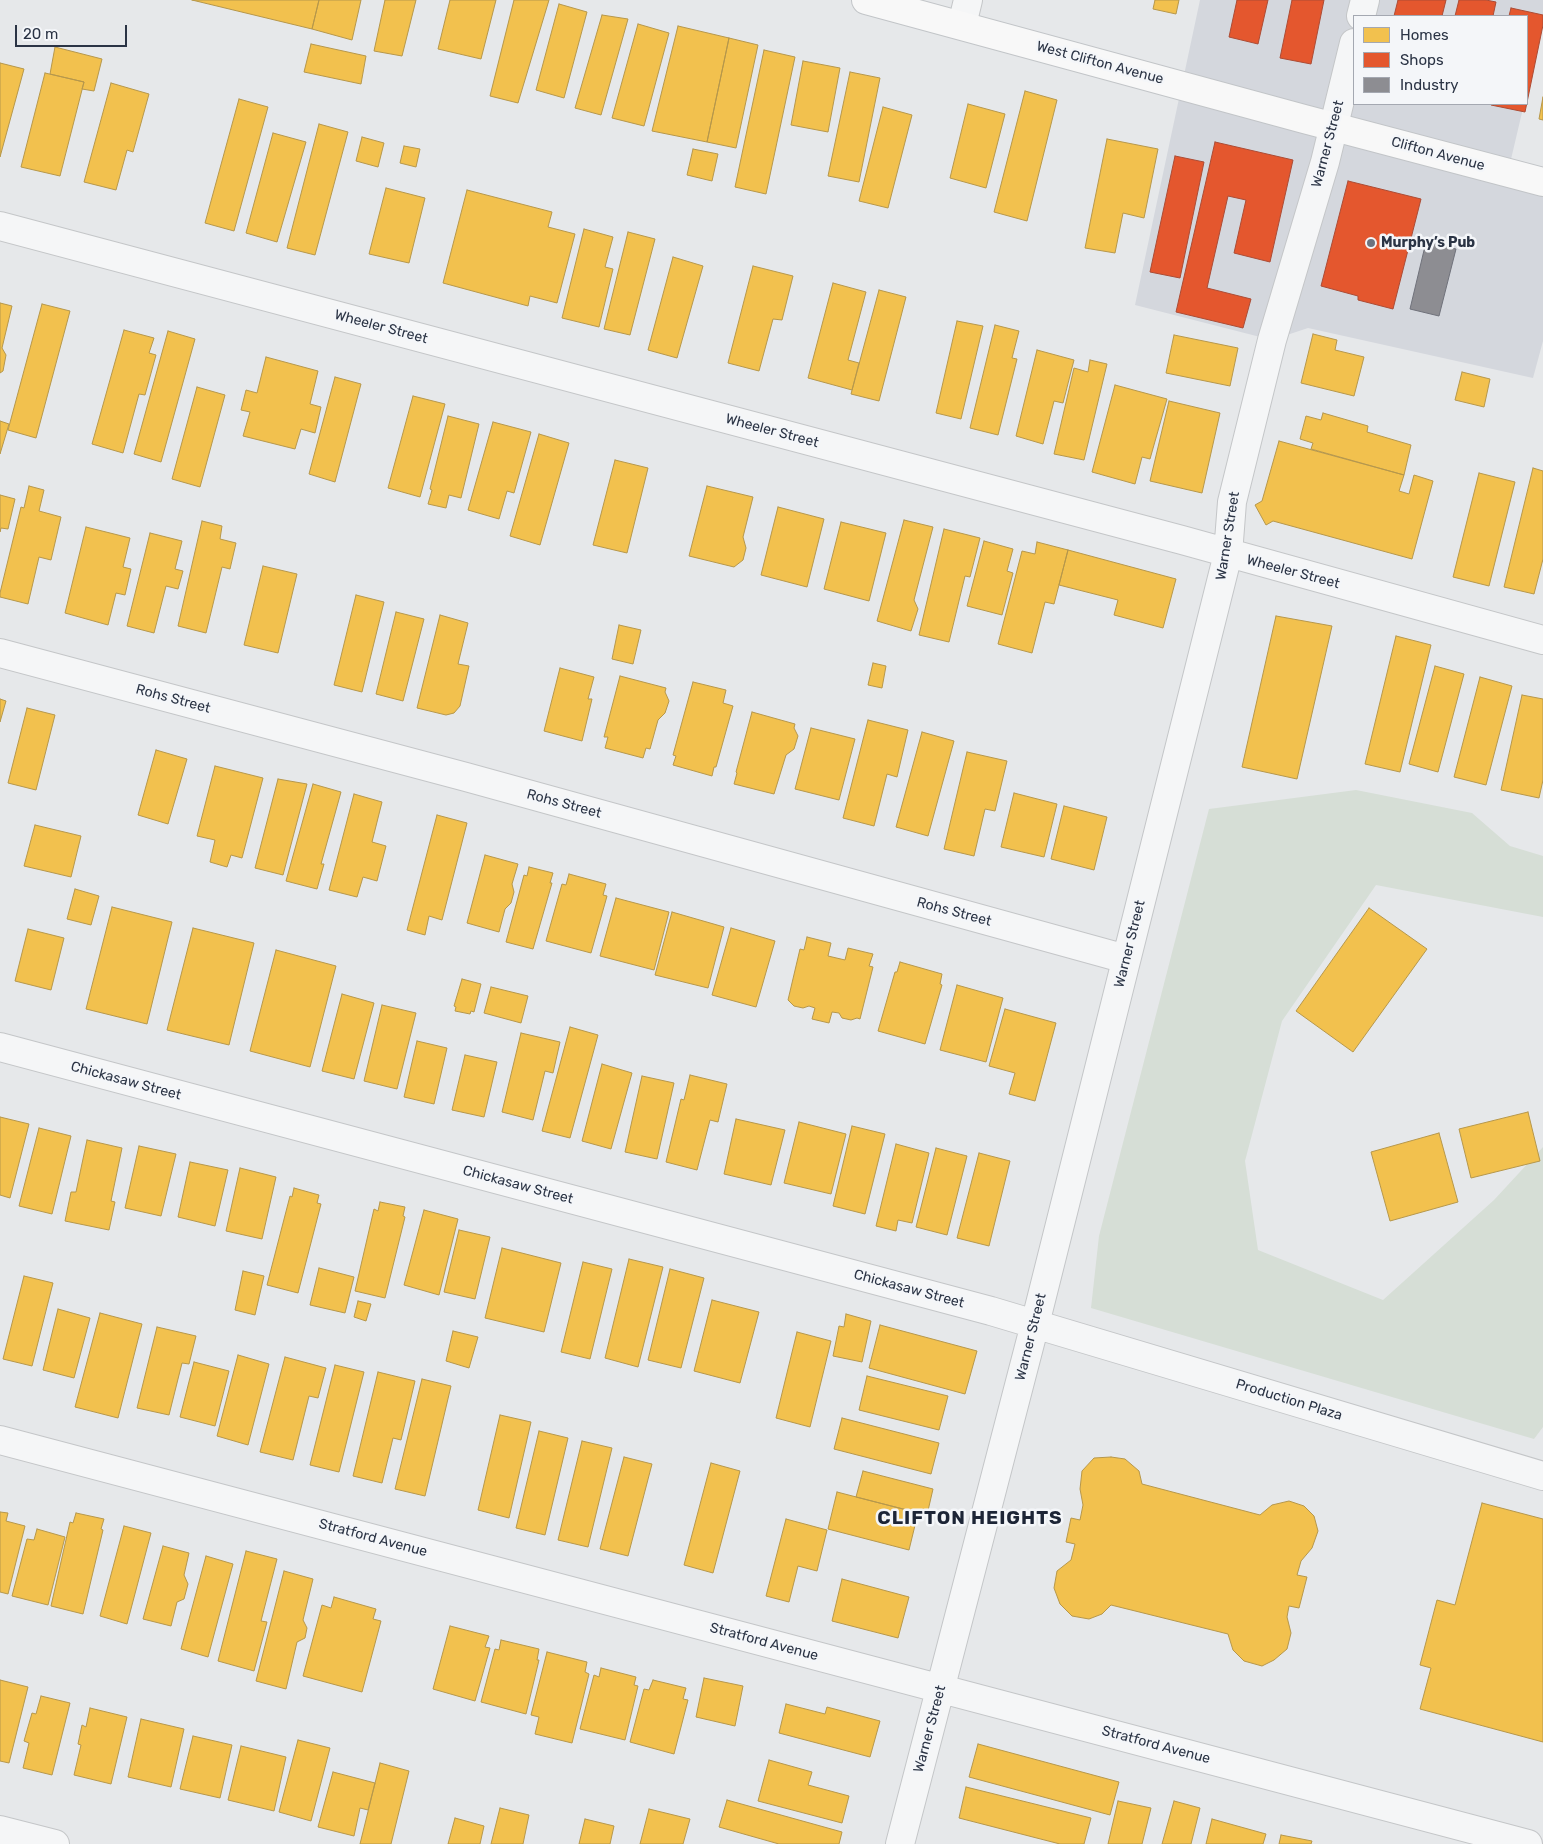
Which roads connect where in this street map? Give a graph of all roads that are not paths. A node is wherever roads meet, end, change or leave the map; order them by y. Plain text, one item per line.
1 (866, 0) edge
2 (1365, 0) edge
3 (965, 12) edge
4 (1361, 15) edge
5 (1353, 47) edge
6 (1333, 126) junction
7 (1543, 182) edge
8 (0, 226) edge
9 (1228, 554) junction
10 (1543, 640) edge
11 (0, 653) edge
12 (1126, 960) junction
13 (0, 1048) edge
14 (1035, 1324) junction
15 (0, 1440) edge
16 (1543, 1476) edge
17 (941, 1688) junction
18 (0, 1830) edge
19 (55, 1844) edge
20 (900, 1844) edge
21 (1528, 1844) edge

1 - 3 main road, West Clifton Avenue
2 - 4 street
3 - 6 main road, West Clifton Avenue
5 - 6 street, Warner Street
6 - 7 main road, Clifton Avenue
6 - 9 street, Warner Street
8 - 9 street, Wheeler Street
9 - 10 street, Wheeler Street
9 - 12 street, Warner Street
11 - 12 street, Rohs Street
12 - 14 street, Warner Street
13 - 14 street, Chickasaw Street
14 - 16 street, Production Plaza
14 - 17 street, Warner Street
15 - 17 street, Stratford Avenue
17 - 20 street, Warner Street
17 - 21 street, Stratford Avenue
18 - 19 street

